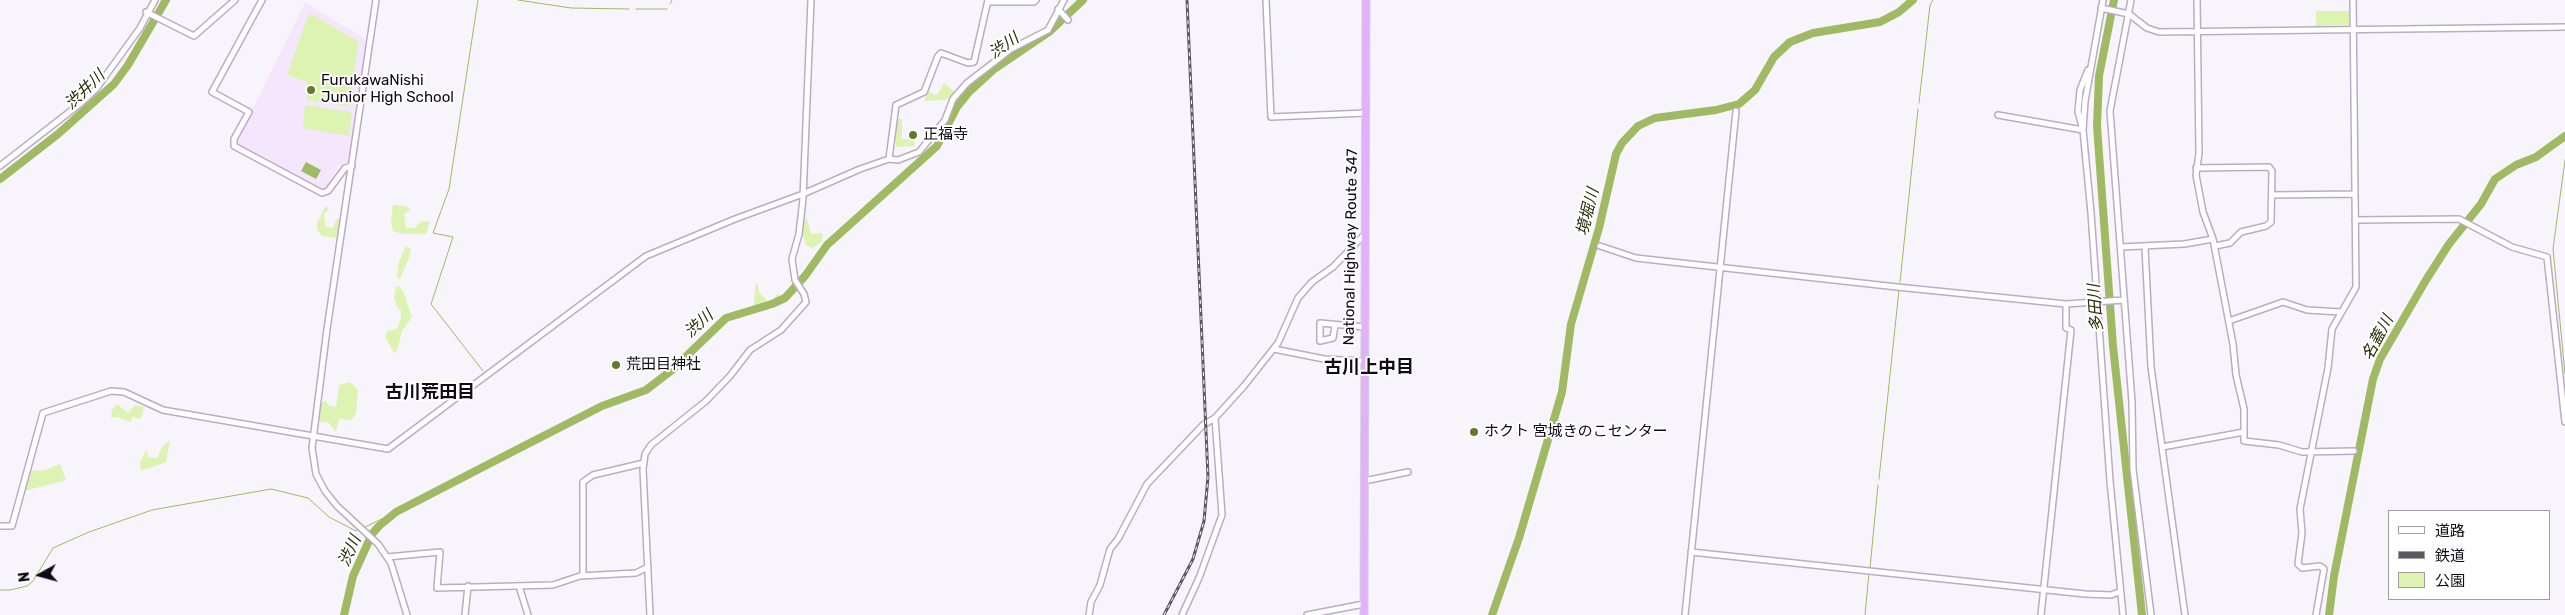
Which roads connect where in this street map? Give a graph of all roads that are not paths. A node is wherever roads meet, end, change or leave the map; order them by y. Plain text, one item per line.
1 (155, 0) edge
2 (235, 0) edge
3 (262, 0) edge
4 (376, 0) edge
5 (810, 0) edge
6 (1036, 0) edge
7 (1064, 0) edge
8 (1266, 0) edge
9 (1366, 0) edge
10 (2103, 0) edge
11 (2132, 0) edge
12 (2197, 0) edge
13 (2353, 0) edge
14 (988, 1) edge
15 (2102, 8) junction
16 (1058, 9) junction
17 (147, 13) junction
18 (2128, 14) junction
19 (1068, 20) dead end
20 (2565, 27) edge
21 (2353, 29) junction
22 (2198, 31) junction
23 (1736, 111) dead end
24 (1366, 113) junction
25 (1998, 114) dead end
26 (2083, 130) junction
27 (889, 159) junction
28 (0, 166) edge
29 (352, 166) junction
30 (2196, 168) junction
31 (804, 194) junction
32 (2355, 194) junction
33 (2272, 195) junction
34 (2355, 220) junction
35 (1364, 235) junction
36 (2213, 239) junction
37 (1600, 246) dead end
38 (2214, 246) junction
39 (2121, 247) junction
40 (2145, 247) junction
41 (1721, 267) junction
42 (2123, 300) junction
43 (2098, 302) junction
44 (2066, 304) junction
45 (2341, 312) junction
46 (2229, 321) junction
47 (1335, 325) dead end
48 (1364, 327) junction
49 (1274, 349) junction
50 (1363, 361) junction
51 (1216, 418) junction
52 (2565, 422) edge
53 (2244, 432) junction
54 (312, 437) junction
55 (2162, 447) junction
56 (2354, 451) dead end
57 (2311, 452) junction
58 (644, 463) junction
59 (1408, 472) dead end
60 (1364, 481) junction
61 (0, 526) edge
62 (1692, 552) junction
63 (387, 557) junction
64 (648, 567) junction
65 (583, 575) junction
66 (468, 586) junction
67 (519, 586) junction
68 (2043, 589) junction
69 (2119, 592) junction
70 (1364, 604) junction
71 (406, 615) edge
72 (466, 615) edge
73 (528, 615) edge
74 (650, 615) edge
75 (1089, 615) edge
76 (1182, 615) edge
77 (1307, 615) edge
78 (1364, 615) edge
79 (1684, 615) edge
80 (2041, 615) edge
81 (2123, 615) edge
82 (2151, 615) edge
83 (2185, 615) edge
84 (2316, 615) edge

1 - 17 street
2 - 17 street
3 - 29 street
4 - 29 street
5 - 31 street
6 - 14 street
7 - 16 street
8 - 24 street
9 - 24 highway, National Highway Route 347
10 - 15 street
11 - 18 street
12 - 22 street
13 - 21 street
14 - 27 street
15 - 18 street
15 - 26 street
16 - 19 street
16 - 27 street
17 - 28 street
18 - 22 street
18 - 39 street
20 - 21 street
21 - 22 street
21 - 32 street
22 - 30 street
23 - 41 street
24 - 35 highway, National Highway Route 347
25 - 26 street
26 - 43 street
27 - 31 street
29 - 54 street
30 - 33 street
30 - 36 street
31 - 54 street
31 - 58 street
32 - 33 street
32 - 34 street
33 - 38 street
34 - 45 street
34 - 52 street
35 - 48 highway, National Highway Route 347
35 - 49 street
36 - 38 street
36 - 40 street
37 - 41 street
38 - 46 street
39 - 40 street
39 - 42 street
40 - 55 street
41 - 44 street
41 - 62 street
42 - 43 street
42 - 82 street
43 - 44 street
43 - 69 street
44 - 68 street
45 - 46 street
45 - 57 street
46 - 53 street
47 - 48 street
48 - 50 highway, National Highway Route 347
49 - 50 street
49 - 51 street
50 - 60 highway, National Highway Route 347
51 - 75 street
51 - 76 street
53 - 55 street
53 - 57 street
54 - 61 street
54 - 63 street
55 - 83 street
56 - 57 street
57 - 84 street
58 - 64 street
58 - 65 street
59 - 60 street
60 - 70 highway, National Highway Route 347
62 - 68 street
62 - 79 street
63 - 66 street
63 - 71 street
64 - 65 street
64 - 74 street
65 - 67 street
66 - 67 street
66 - 72 street
67 - 73 street
68 - 69 street
68 - 80 street
69 - 81 street
70 - 77 street
70 - 78 highway, National Highway Route 347

